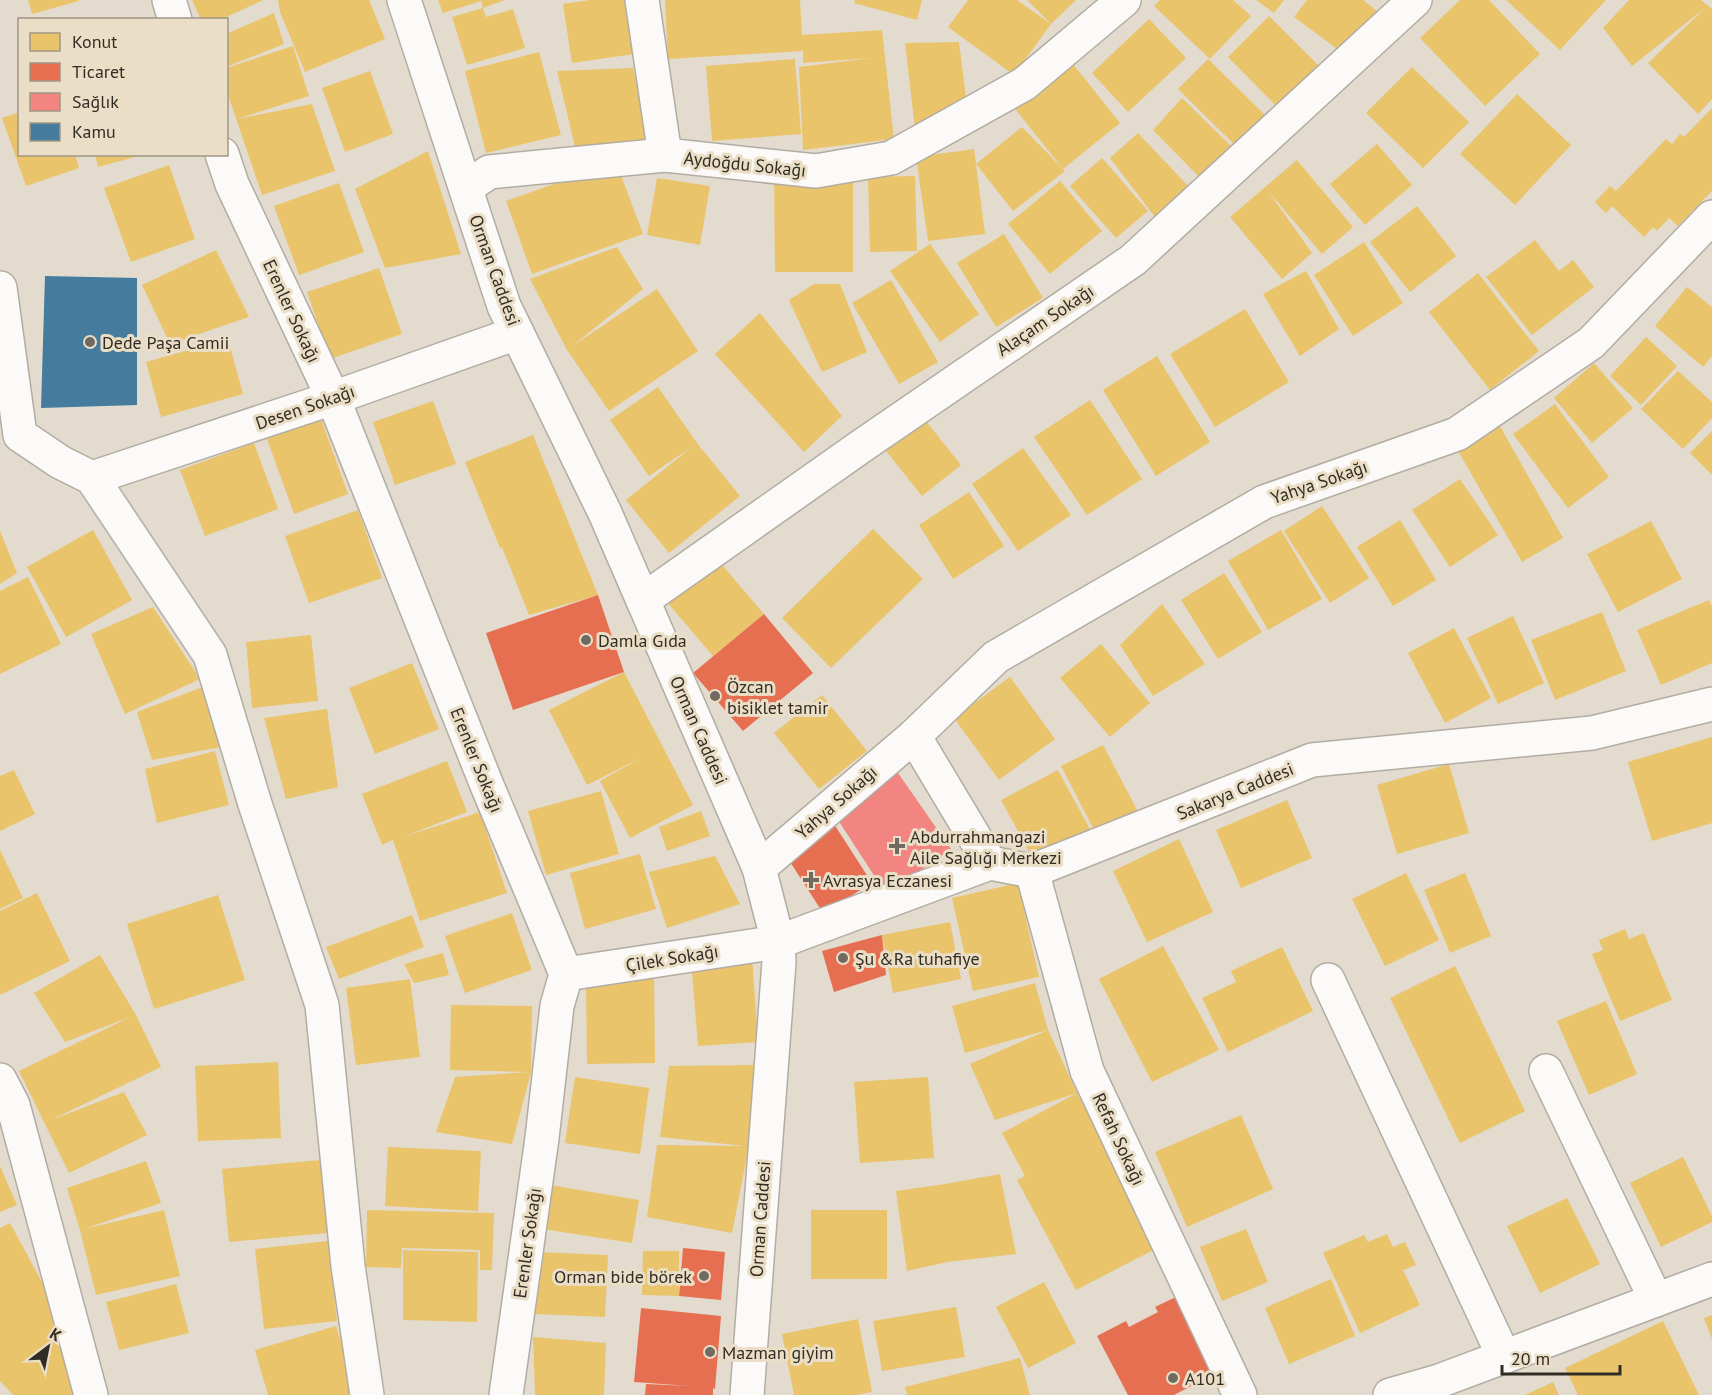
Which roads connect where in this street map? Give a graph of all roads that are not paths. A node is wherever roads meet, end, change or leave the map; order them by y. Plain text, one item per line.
1 (169, 0) edge
2 (404, 0) edge
3 (642, 0) edge
4 (1124, 0) edge
5 (1415, 0) edge
6 (175, 18) edge
7 (665, 155) junction
8 (223, 156) edge
9 (466, 188) junction
10 (1712, 217) edge
11 (0, 288) edge
12 (517, 333) junction
13 (333, 398) junction
14 (92, 478) junction
15 (643, 600) junction
16 (1712, 704) edge
17 (914, 736) junction
18 (990, 862) junction
19 (759, 868) junction
20 (1032, 871) junction
21 (778, 942) junction
22 (566, 974) junction
23 (1328, 980) dead end
24 (1546, 1071) dead end
25 (0, 1080) edge
26 (1712, 1280) edge
27 (1656, 1300) junction
28 (1504, 1357) junction
29 (91, 1395) edge
30 (367, 1395) edge
31 (506, 1395) edge
32 (747, 1395) edge
33 (1240, 1395) edge
34 (1390, 1395) edge

1 - 6 street
2 - 9 street, Orman Caddesi
3 - 7 street
4 - 7 street, Aydoğdu Sokağı
5 - 15 street, Alaçam Sokağı
7 - 9 street, Aydoğdu Sokağı
8 - 13 street, Erenler Sokağı
9 - 12 street, Orman Caddesi
10 - 17 street, Yahya Sokağı
11 - 14 street
12 - 13 street, Desen Sokağı
12 - 15 street, Orman Caddesi
13 - 14 street, Desen Sokağı
13 - 22 street, Erenler Sokağı
14 - 30 street
15 - 19 street, Orman Caddesi
16 - 20 street, Sakarya Caddesi
17 - 18 street
17 - 19 street, Yahya Sokağı
18 - 20 street
18 - 21 street
19 - 21 street, Orman Caddesi
20 - 33 street, Refah Sokağı
21 - 22 street, Çilek Sokağı
21 - 32 street, Orman Caddesi
22 - 31 street, Erenler Sokağı
23 - 28 street
24 - 27 street
25 - 29 street
26 - 27 street
27 - 28 street
28 - 34 street

